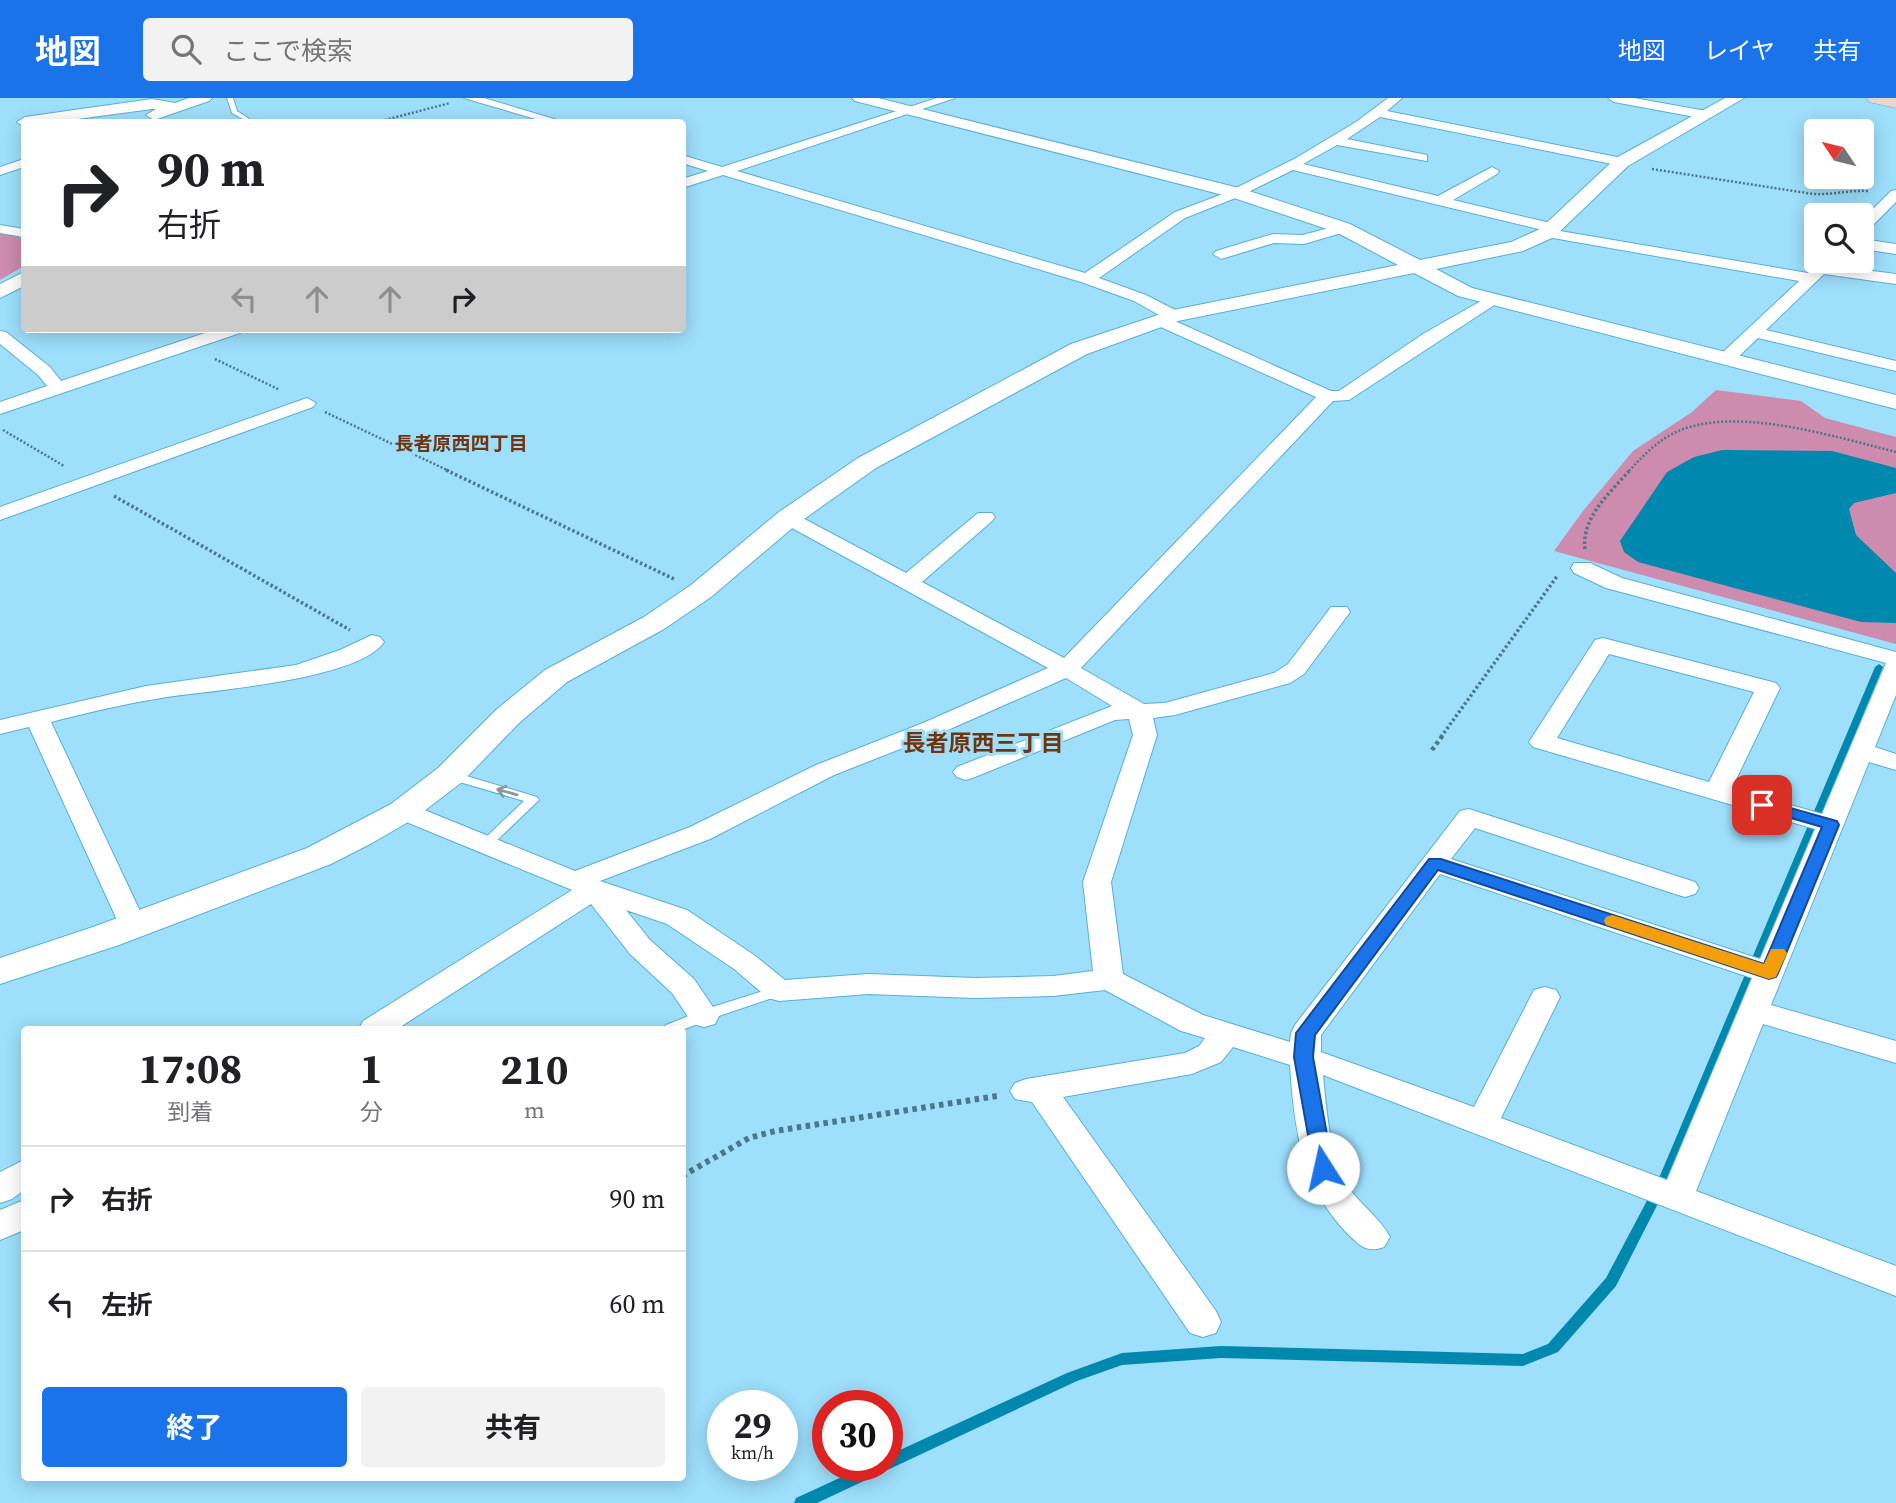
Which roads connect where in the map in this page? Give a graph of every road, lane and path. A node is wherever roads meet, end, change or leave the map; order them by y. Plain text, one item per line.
1 (204, 98) edge
2 (230, 98) edge
3 (470, 98) edge
4 (860, 98) edge
5 (949, 98) edge
6 (1396, 98) edge
7 (1614, 98) edge
8 (1736, 98) edge
9 (1875, 98) edge
10 (456, 102) dead end
11 (1896, 103) edge
12 (174, 107) junction
13 (911, 111) junction
14 (1379, 113) junction
15 (1706, 115) junction
16 (49, 119) edge
17 (147, 119) edge
18 (246, 119) edge
19 (389, 119) edge
20 (547, 119) edge
21 (1332, 140) junction
22 (1422, 158) dead end
23 (686, 160) edge
24 (1621, 163) junction
25 (21, 164) edge
26 (1290, 164) junction
27 (0, 170) edge
28 (722, 171) junction
29 (1492, 171) dead end
30 (686, 183) edge
31 (1237, 192) junction
32 (1895, 196) edge
33 (1442, 200) junction
34 (1874, 216) edge
35 (1343, 228) junction
36 (0, 229) edge
37 (1551, 231) junction
38 (21, 232) edge
39 (1874, 246) edge
40 (1896, 249) edge
41 (1221, 254) dead end
42 (1416, 267) junction
43 (1804, 267) edge
44 (1816, 273) edge
45 (1850, 273) edge
46 (1087, 279) junction
47 (1896, 279) edge
48 (1494, 300) junction
49 (1166, 318) junction
50 (1754, 332) junction
51 (222, 333) edge
52 (0, 336) edge
53 (187, 345) junction
54 (1726, 359) junction
55 (1896, 366) edge
56 (58, 389) junction
57 (1328, 396) junction
58 (1896, 402) edge
59 (307, 403) junction
60 (0, 408) edge
61 (0, 428) edge
62 (1896, 452) edge
63 (90, 482) junction
64 (0, 514) edge
65 (985, 517) dead end
66 (788, 518) junction
67 (1587, 564) junction
68 (908, 583) junction
69 (701, 591) junction
70 (1339, 612) dead end
71 (372, 642) joint
72 (1896, 659) edge
73 (1896, 666) edge
74 (1067, 669) junction
75 (1139, 711) junction
76 (37, 717) junction
77 (0, 727) edge
78 (1432, 750) dead end
79 (1862, 751) junction
80 (1896, 762) edge
81 (966, 772) dead end
82 (450, 775) junction
83 (1717, 792) junction
84 (403, 811) junction
85 (1831, 825) junction
86 (485, 845) junction
87 (1435, 863) junction
88 (584, 885) junction
89 (1685, 888) dead end
90 (134, 926) junction
91 (0, 971) edge
92 (1769, 973) junction
93 (1109, 979) junction
94 (779, 991) junction
95 (1545, 997) dead end
96 (1754, 1011) junction
97 (704, 1016) junction
98 (378, 1026) edge
99 (679, 1026) edge
100 (1227, 1033) junction
101 (1896, 1052) edge
102 (1303, 1057) junction
103 (1033, 1090) junction
104 (1482, 1124) junction
105 (686, 1173) edge
106 (21, 1175) edge
107 (0, 1190) edge
108 (1676, 1198) junction
109 (21, 1216) edge
110 (0, 1226) edge
111 (1371, 1237) dead end
112 (1896, 1281) edge
113 (1203, 1321) dead end

1 - 12 street
2 - 18 lane
3 - 20 street
4 - 13 street
5 - 13 street
6 - 14 street
7 - 15 street
8 - 15 street
9 - 11 main road
10 - 19 path
12 - 16 street
12 - 17 street
13 - 28 street
13 - 31 street
14 - 21 street
14 - 24 street
15 - 24 street
21 - 22 street
21 - 26 street
23 - 28 street
24 - 32 path
24 - 37 street
25 - 27 street
26 - 31 street
26 - 33 street
28 - 30 street
28 - 46 street
29 - 33 street
31 - 35 street
31 - 46 street
32 - 34 street
33 - 37 street
35 - 41 street
35 - 42 street
36 - 38 street
37 - 42 street
37 - 43 street
39 - 40 street
42 - 48 street
42 - 49 street
44 - 50 street
45 - 47 street
46 - 49 street
48 - 54 street
48 - 57 street
49 - 57 street
49 - 66 street
50 - 54 street
50 - 55 street
51 - 53 street
52 - 56 street
53 - 56 street
53 - 59 path
54 - 58 street
56 - 60 street
57 - 74 street
59 - 63 street
59 - 69 path
61 - 63 path
62 - 67 path
63 - 64 street
63 - 71 path
65 - 68 street
66 - 68 street
66 - 69 street
67 - 72 street
67 - 78 path
68 - 74 street
69 - 82 street
70 - 75 street
71 - 76 street
73 - 79 street
74 - 75 street
74 - 88 street
75 - 81 street
75 - 93 street
76 - 77 street
76 - 90 street
79 - 80 street
79 - 85 street
82 - 84 street
86 -> 82 lane
83 - 83 street
83 - 85 street
84 - 86 street
84 - 90 street
85 - 92 street
86 - 88 street
87 - 89 street
87 - 92 street
87 - 102 street
88 - 94 street
88 - 97 street
88 - 98 street
90 - 91 street
92 - 96 street
93 - 94 street
93 - 100 street
94 - 97 lane
95 - 104 street
96 - 101 street
96 - 108 street
97 - 99 lane
100 - 102 street
100 - 103 street
102 - 104 street
102 - 111 street
103 - 105 path
103 - 113 street
104 - 108 street
106 - 107 street
108 - 112 street
109 - 110 street

